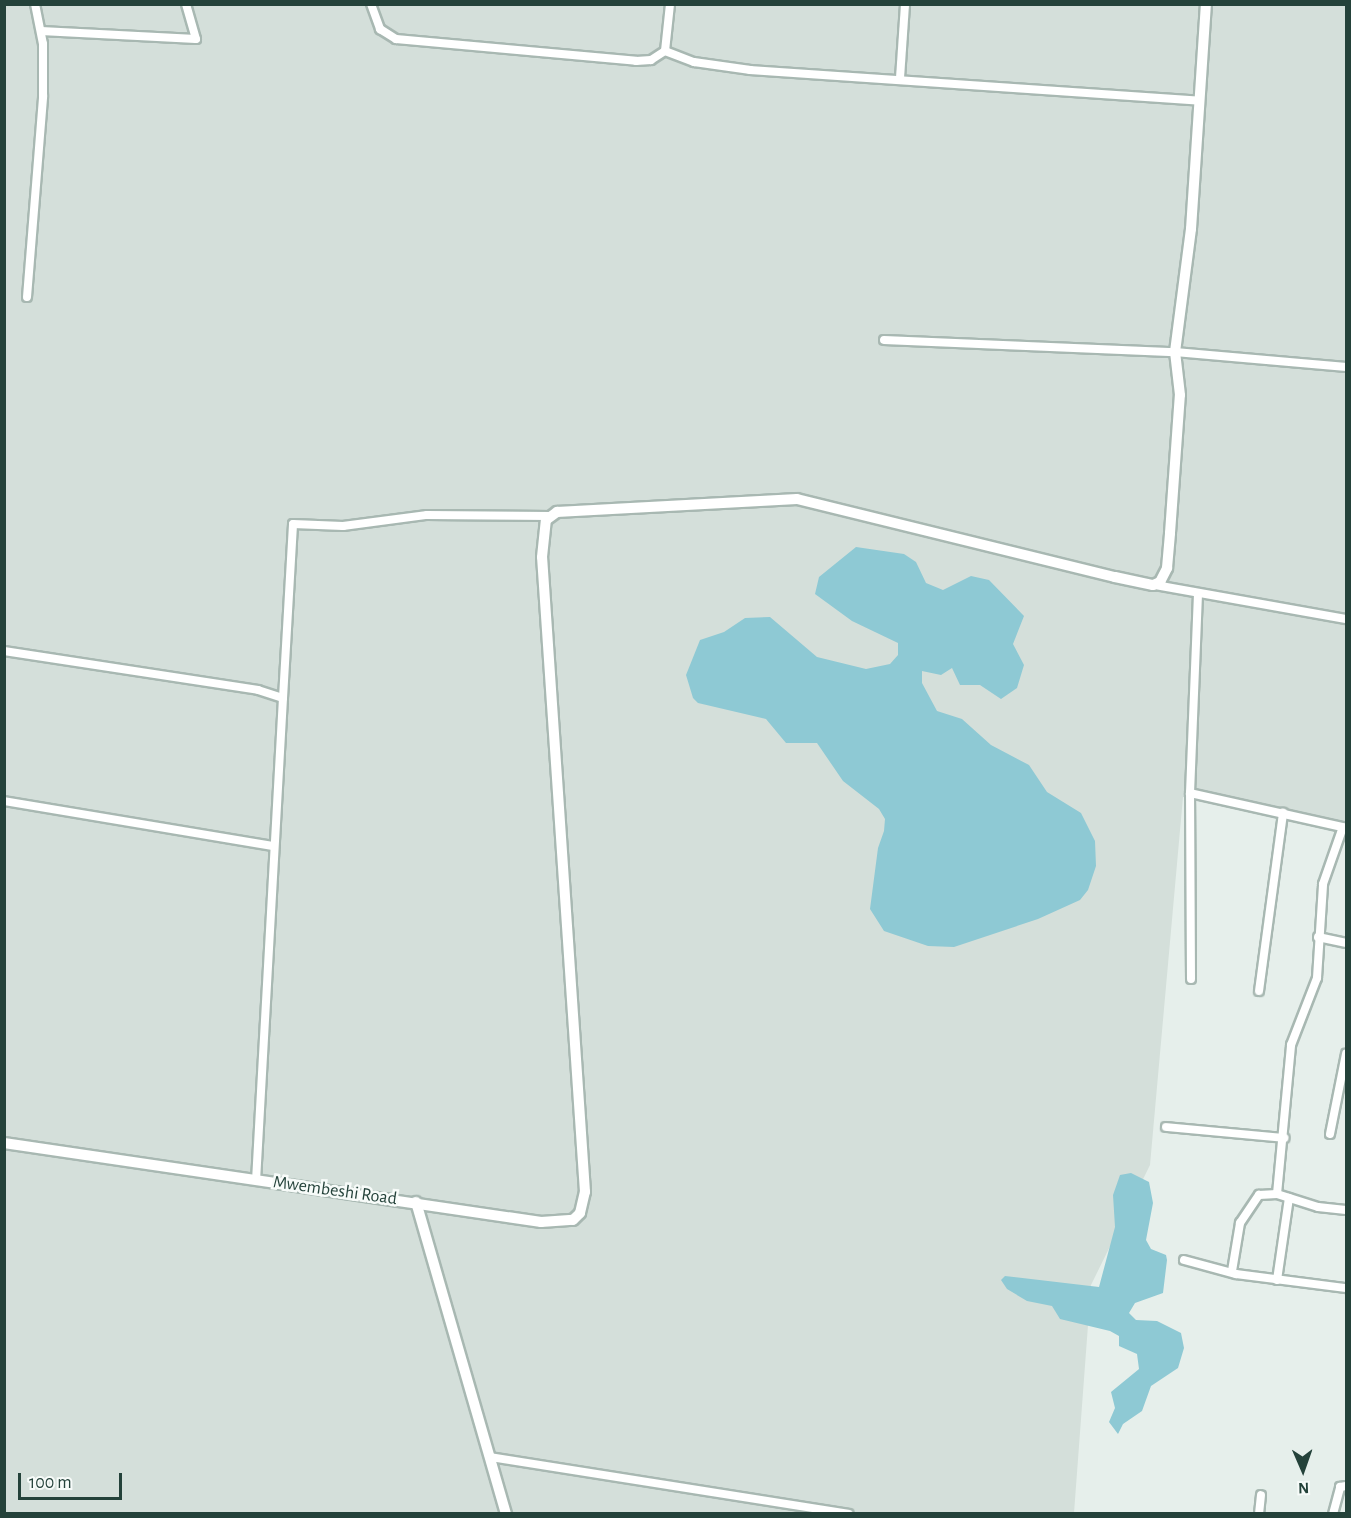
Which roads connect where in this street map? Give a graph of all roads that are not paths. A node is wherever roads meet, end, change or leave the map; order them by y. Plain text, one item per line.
1 (35, 4) edge
2 (186, 4) edge
3 (371, 4) edge
4 (670, 4) edge
5 (905, 4) edge
6 (1206, 4) edge
7 (41, 31) junction
8 (665, 51) junction
9 (900, 78) junction
10 (1200, 101) junction
11 (27, 297) dead end
12 (884, 340) dead end
13 (1175, 352) junction
14 (1347, 368) edge
15 (550, 516) junction
16 (1153, 585) junction
17 (1198, 593) junction
18 (1347, 619) edge
19 (4, 651) edge
20 (283, 698) junction
21 (1190, 793) junction
22 (4, 801) edge
23 (1282, 813) junction
24 (1345, 828) edge
25 (273, 846) junction
26 (1318, 937) junction
27 (1347, 943) edge
28 (1191, 979) dead end
29 (1259, 991) dead end
30 (1347, 1054) edge
31 (1166, 1127) dead end
32 (1330, 1134) dead end
33 (1284, 1138) junction
34 (4, 1143) edge
35 (256, 1180) junction
36 (1277, 1194) junction
37 (1289, 1198) junction
38 (416, 1202) junction
39 (1347, 1210) edge
40 (1184, 1260) dead end
41 (1232, 1271) junction
42 (1277, 1280) junction
43 (1347, 1288) edge
44 (490, 1457) junction
45 (1347, 1486) edge
46 (1261, 1496) dead end
47 (506, 1514) edge
48 (848, 1514) edge
49 (1258, 1514) edge
50 (1333, 1514) edge

1 - 7 street
2 - 7 street
3 - 8 street
4 - 8 street
5 - 9 street
6 - 10 street
7 - 11 street
8 - 9 street
9 - 10 street
10 - 13 street
12 - 13 street
13 - 14 street
13 - 16 street
15 - 16 street
15 - 20 street
15 - 38 street
16 - 17 street
17 - 18 street
17 - 21 street
19 - 20 street
20 - 25 street
21 - 23 street
21 - 28 street
22 - 25 street
23 - 24 street
23 - 29 street
24 - 26 street
25 - 35 street
26 - 27 street
26 - 33 street
30 - 32 street
31 - 33 street
33 - 36 street
34 - 35 street, Mwembeshi Road
35 - 38 street, Mwembeshi Road
36 - 37 street
36 - 41 street
37 - 39 street
37 - 42 street
38 - 44 street, Mwembeshi Road
40 - 41 street
41 - 42 street
42 - 43 street
44 - 47 street, Mwembeshi Road
44 - 48 street
45 - 50 street
46 - 49 street

